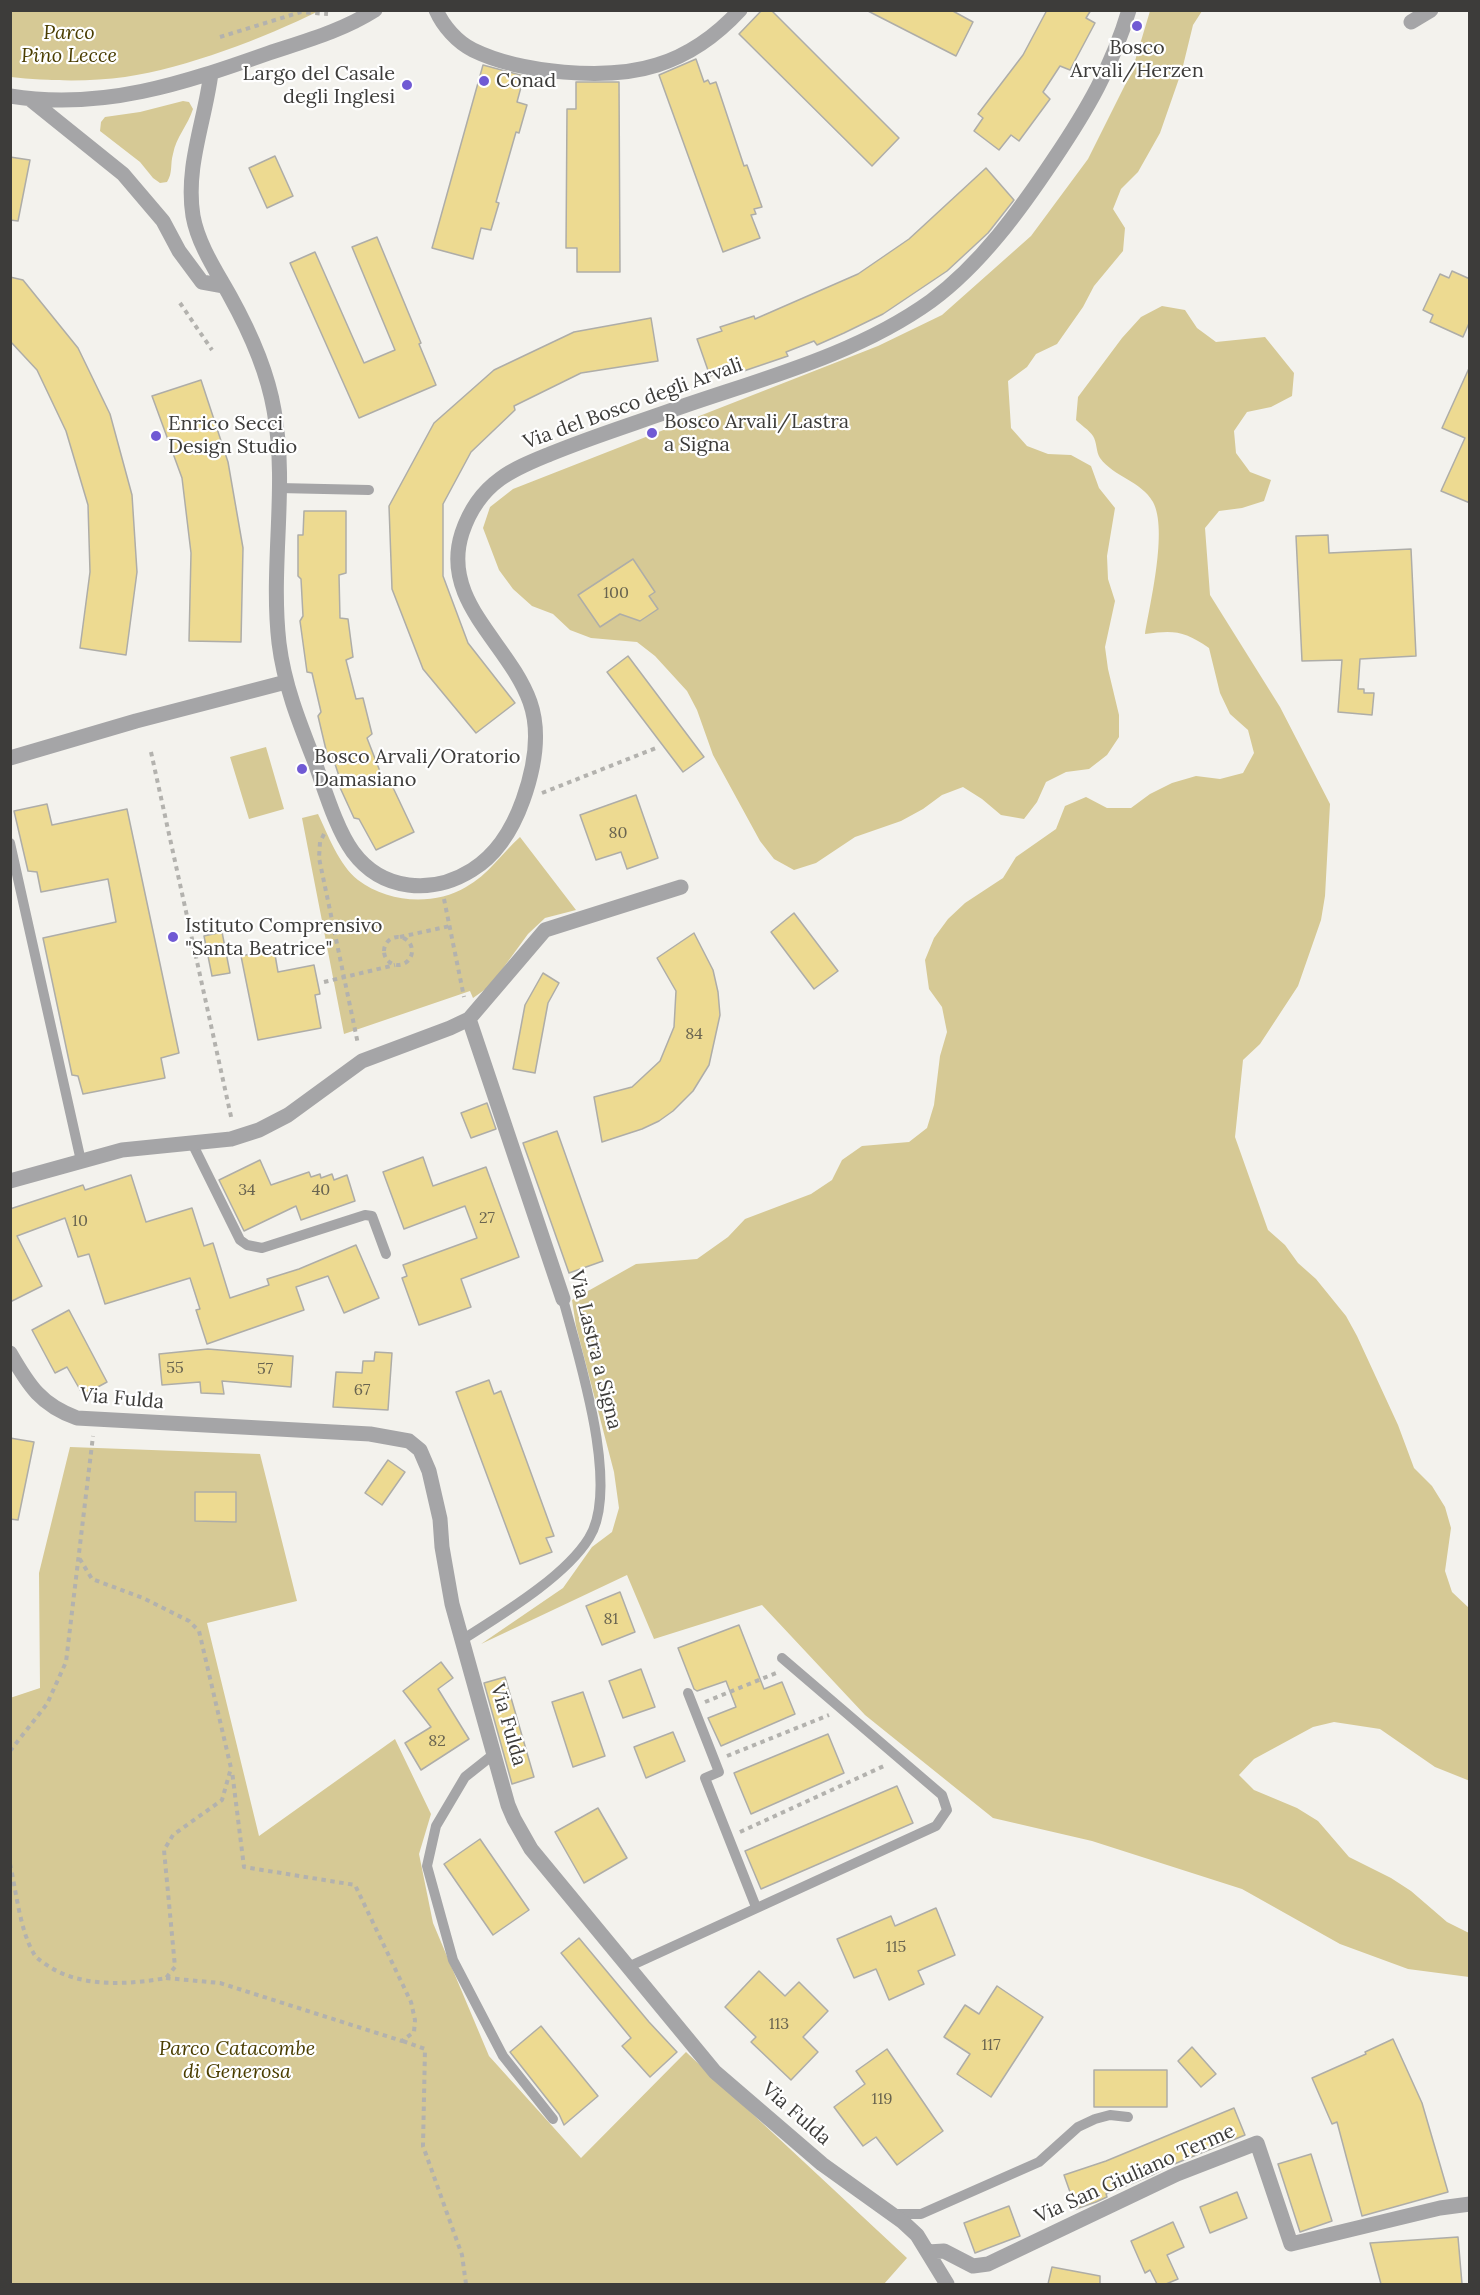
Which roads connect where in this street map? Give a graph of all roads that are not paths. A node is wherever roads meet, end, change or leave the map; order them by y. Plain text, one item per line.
1 (375, 10) edge
2 (436, 10) edge
3 (740, 10) edge
4 (1129, 10) edge
5 (1431, 10) edge
6 (1411, 22) dead end
7 (212, 73) junction
8 (10, 96) edge
9 (31, 100) junction
10 (224, 286) junction
11 (279, 488) junction
12 (369, 490) dead end
13 (286, 682) junction
14 (10, 758) edge
15 (10, 843) edge
16 (681, 887) dead end
17 (469, 1019) junction
18 (192, 1143) junction
19 (81, 1161) junction
20 (10, 1181) edge
21 (386, 1254) dead end
22 (563, 1299) joint
23 (10, 1353) edge
24 (462, 1640) junction
25 (782, 1658) dead end
26 (688, 1693) dead end
27 (494, 1754) junction
28 (756, 1907) junction
29 (628, 1967) junction
30 (1128, 2117) dead end
31 (553, 2119) dead end
32 (1470, 2204) edge
33 (893, 2214) junction
34 (928, 2252) junction
35 (947, 2284) edge

1 - 7 street
2 - 3 street
4 - 13 street, Via del Bosco degli Arvali
5 - 6 street
7 - 9 street
7 - 10 street, Via del Bosco degli Arvali
8 - 9 street
9 - 10 street
10 - 11 street, Via del Bosco degli Arvali
11 - 12 lane
11 - 13 street, Via del Bosco degli Arvali
13 - 14 street
15 - 19 lane
16 - 17 street
17 - 18 street
17 - 22 street, Via Lastra a Signa
18 - 19 street
18 - 21 lane
19 - 20 street
22 - 24 lane, Via Lastra a Signa
23 - 24 street, Via Fulda
24 - 27 street, Via Fulda
25 - 28 lane
26 - 28 lane
27 - 29 street, Via Fulda
27 - 31 lane
28 - 29 lane
29 - 33 street, Via Fulda
30 - 33 lane
32 - 34 street, Via San Giuliano Terme
33 - 34 street, Via Fulda
34 - 35 street, Via Fulda

